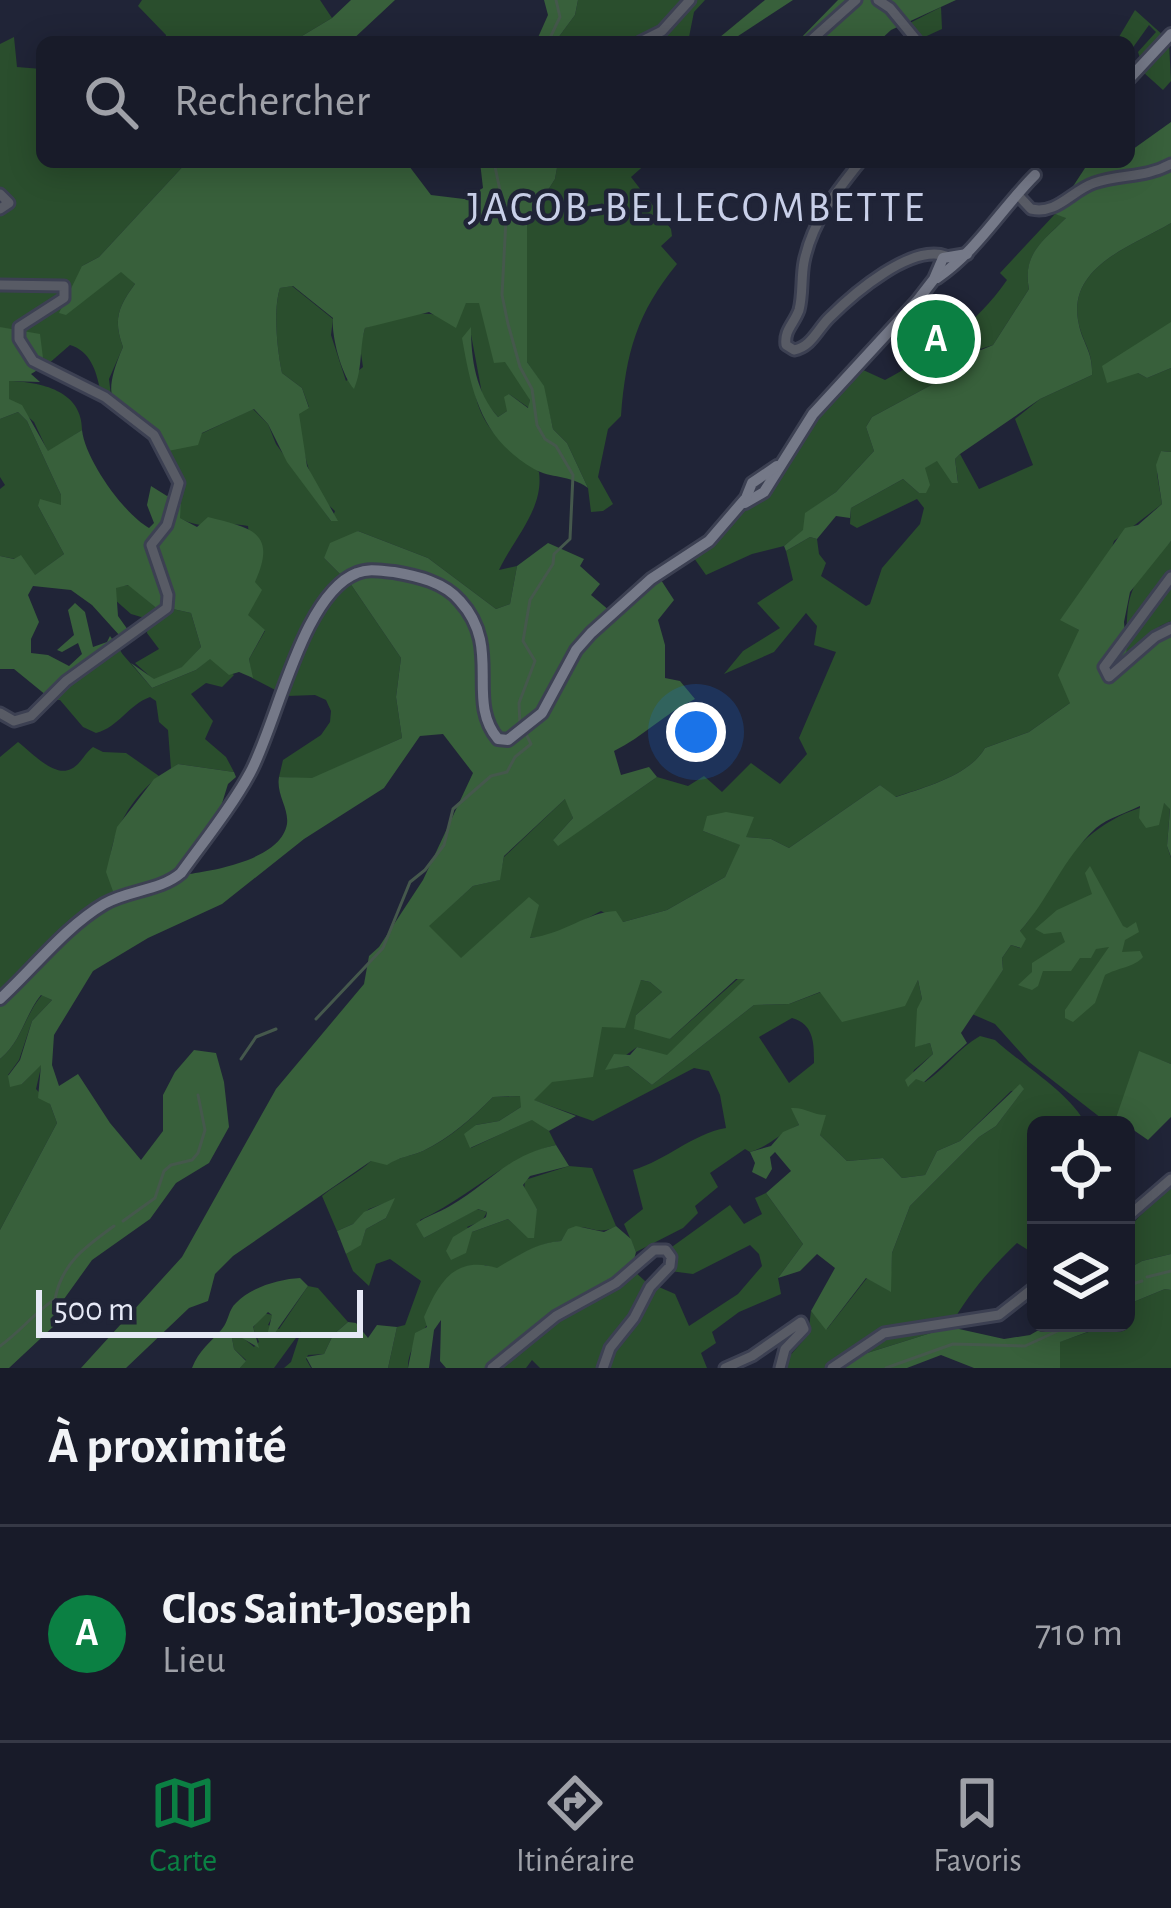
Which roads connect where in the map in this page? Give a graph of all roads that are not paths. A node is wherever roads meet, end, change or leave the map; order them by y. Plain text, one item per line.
1 (690, 0) edge
2 (856, 0) edge
3 (878, 0) edge
4 (1171, 34) edge
5 (651, 36) edge
6 (815, 36) edge
7 (913, 36) edge
8 (1135, 73) edge
9 (1171, 164) edge
10 (855, 168) edge
11 (1039, 171) dead end
12 (0, 194) edge
13 (1017, 194) junction
14 (0, 209) edge
15 (945, 261) junction
16 (0, 285) edge
17 (1171, 578) edge
18 (1171, 629) edge
19 (0, 712) edge
20 (0, 1000) edge
21 (1171, 1179) edge
22 (1135, 1210) edge
23 (1027, 1293) edge
24 (492, 1368) edge
25 (604, 1368) edge
26 (725, 1368) edge
27 (780, 1368) edge
28 (832, 1368) edge

1 - 5 street
2 - 6 street
3 - 7 street
4 - 8 main road
9 - 13 street
10 - 15 street
11 - 13 main road
12 - 14 street
13 - 15 main road
15 - 20 main road
16 - 19 street
17 - 18 street
21 - 22 street
23 - 28 street
24 - 25 street
26 - 27 street

